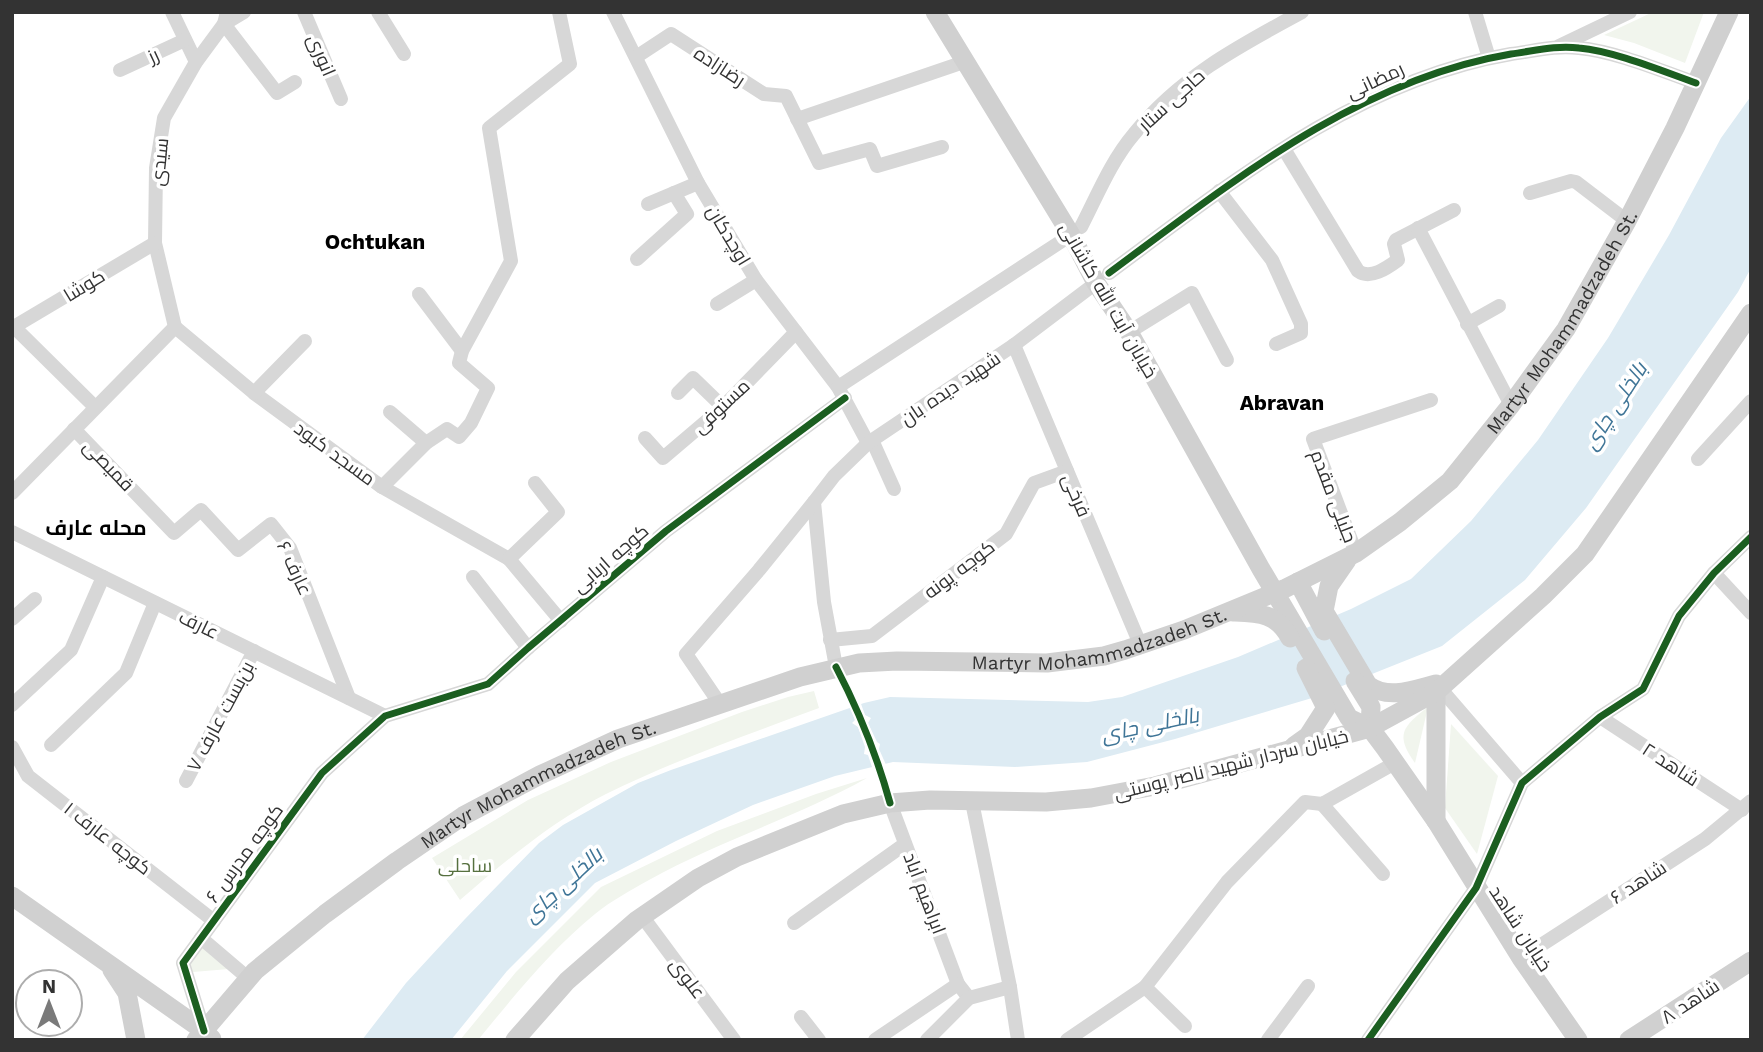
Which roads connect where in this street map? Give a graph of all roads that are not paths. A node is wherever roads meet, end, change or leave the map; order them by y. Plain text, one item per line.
1 (172, 12) edge
2 (244, 12) edge
3 (304, 12) edge
4 (378, 12) edge
5 (559, 12) edge
6 (613, 12) edge
7 (935, 12) edge
8 (1302, 12) edge
9 (1475, 12) edge
10 (1630, 12) edge
11 (1729, 12) edge
12 (226, 18) edge
13 (185, 40) junction
14 (1557, 47) junction
15 (404, 54) dead end
16 (636, 57) junction
17 (1489, 58) junction
18 (196, 62) junction
19 (964, 62) junction
20 (120, 70) dead end
21 (295, 82) dead end
22 (1696, 83) junction
23 (341, 99) dead end
24 (797, 119) junction
25 (942, 147) dead end
26 (1284, 149) junction
27 (698, 183) junction
28 (1219, 191) junction
29 (674, 193) junction
30 (1530, 193) dead end
31 (648, 204) dead end
32 (1454, 210) dead end
33 (1627, 221) junction
34 (1418, 228) junction
35 (1076, 231) junction
36 (155, 243) junction
37 (637, 259) dead end
38 (1102, 278) junction
39 (756, 280) junction
40 (419, 294) dead end
41 (717, 304) dead end
42 (1499, 306) dead end
43 (1751, 313) edge
44 (1466, 324) junction
45 (174, 327) junction
46 (13, 328) edge
47 (1135, 328) junction
48 (796, 332) junction
49 (305, 341) dead end
50 (1276, 344) dead end
51 (1014, 345) junction
52 (463, 351) junction
53 (1227, 360) dead end
54 (254, 393) junction
55 (678, 393) dead end
56 (841, 393) junction
57 (1431, 400) dead end
58 (1751, 401) edge
59 (1511, 405) junction
60 (95, 407) junction
61 (723, 407) junction
62 (390, 412) dead end
63 (74, 429) junction
64 (645, 438) dead end
65 (870, 441) junction
66 (426, 443) junction
67 (1698, 459) dead end
68 (1067, 471) junction
69 (535, 483) dead end
70 (382, 487) junction
71 (894, 489) dead end
72 (12, 493) edge
73 (814, 502) junction
74 (12, 532) edge
75 (174, 533) joint
76 (1751, 537) edge
77 (1353, 555) junction
78 (509, 559) junction
79 (1714, 573) junction
80 (103, 577) junction
81 (473, 577) dead end
82 (1298, 583) junction
83 (1275, 593) junction
84 (35, 599) dead end
85 (155, 603) junction
86 (1319, 610) junction
87 (1229, 612) junction
88 (1751, 613) edge
89 (12, 619) edge
90 (561, 621) junction
91 (1290, 628) junction
92 (830, 640) junction
93 (1140, 644) junction
94 (528, 648) junction
95 (254, 651) junction
96 (836, 667) junction
97 (1360, 681) junction
98 (1441, 687) junction
99 (349, 698) junction
100 (1329, 698) junction
101 (720, 704) junction
102 (12, 705) edge
103 (385, 716) junction
104 (1600, 717) junction
105 (1370, 728) junction
106 (51, 746) dead end
107 (12, 747) edge
108 (1287, 751) junction
109 (1395, 763) junction
110 (186, 781) dead end
111 (1522, 783) junction
112 (972, 802) junction
113 (890, 803) junction
114 (1322, 804) junction
115 (1746, 806) edge
116 (1436, 821) junction
117 (905, 844) junction
118 (1383, 874) dead end
119 (1476, 888) junction
120 (12, 896) edge
121 (642, 916) junction
122 (214, 921) junction
123 (794, 923) dead end
124 (201, 938) junction
125 (1521, 958) junction
126 (1751, 961) edge
127 (108, 963) junction
128 (248, 978) junction
129 (958, 984) junction
130 (1308, 986) dead end
131 (1010, 987) junction
132 (1145, 987) junction
133 (968, 998) junction
134 (802, 1017) dead end
135 (1185, 1026) dead end
136 (204, 1037) edge
137 (136, 1040) edge
138 (515, 1040) edge
139 (734, 1040) edge
140 (819, 1040) edge
141 (875, 1040) edge
142 (927, 1040) edge
143 (1018, 1040) edge
144 (1067, 1040) edge
145 (1268, 1040) edge
146 (1368, 1040) edge
147 (1578, 1040) edge
148 (1629, 1040) edge

1 - 13 street
2 - 12 street
3 - 23 street, انوری
4 - 15 street
5 - 52 street
6 - 16 street, اوچدکان
7 - 19 main road, خیابان آیت الله کاشانی
8 - 35 street, حاجی ستار
9 - 17 street
10 - 14 street, رمضانی
11 - 22 main road, Martyr Mohammadzadeh St.
12 - 18 street, سیدی
12 - 21 street
13 - 18 street
13 - 20 street, رز
14 - 17 street, رمضانی
14 - 22 street, رمضانی
16 - 24 street, رضازاده
16 - 27 street, اوچدکان
17 - 26 street, رمضانی
18 - 36 street, سیدی
19 - 24 street
19 - 35 main road, خیابان آیت الله کاشانی
22 - 33 main road, Martyr Mohammadzadeh St.
24 - 25 street, رضازاده
26 - 28 street, رمضانی
26 - 34 street
27 - 29 street
27 - 39 street, اوچدکان
28 - 38 street, رمضانی
28 - 50 street
29 - 31 street
29 - 37 street
30 - 33 street
32 - 34 street
33 - 59 main road, Martyr Mohammadzadeh St.
34 - 44 street
35 - 38 main road, خیابان آیت الله کاشانی
35 - 56 street, حاجی ستار
36 - 45 street, سیدی
36 - 46 street, کوشا
38 - 47 main road, خیابان آیت الله کاشانی
38 - 51 street, شهید دیده بان
39 - 41 street
39 - 48 street, اوچدکان
40 - 52 street
42 - 44 street
43 - 98 main road, خیابان سردار شهید ناصر پوستی
44 - 59 street
45 - 54 street, مسجد کبود
45 - 60 street
46 - 60 street
47 - 53 street
47 - 83 main road, خیابان آیت الله کاشانی
48 - 56 street, اوچدکان
48 - 61 street, مستوفی
49 - 54 street
51 - 65 street, شهید دیده بان
51 - 68 street, فرخی
52 - 66 street
54 - 70 street, مسجد کبود
55 - 61 street
56 - 65 street, اوچدکان
56 - 90 street, کوچه اربابی
57 - 77 street, جلیلی مقدم
58 - 67 street
59 - 77 main road, Martyr Mohammadzadeh St.
60 - 63 street
61 - 64 street, مستوفی
62 - 66 street
63 - 72 street
63 - 75 street, قمیصی
65 - 71 street, اوچدکان
65 - 73 street, شهید دیده بان
66 - 70 street
68 - 92 street, کوچه پونه
68 - 93 street, فرخی
69 - 78 street
70 - 78 street, مسجد کبود
73 - 92 street
73 - 101 street, شهید دیده بان
74 - 80 street, عارف
75 - 99 street, عارف ۶
76 - 79 street
77 - 82 main road, Martyr Mohammadzadeh St.
77 - 86 main road
78 - 90 street
79 - 88 street
79 - 104 street
80 - 85 street, عارف
80 - 102 street
81 - 94 street
82 - 83 main road, Martyr Mohammadzadeh St.
82 - 86 main road
83 - 87 main road, Martyr Mohammadzadeh St.
83 - 91 main road, خیابان آیت الله کاشانی
84 - 89 street
85 - 95 street, عارف
85 - 106 street
86 - 97 main road
87 - 91 main road
87 - 93 main road, Martyr Mohammadzadeh St.
90 - 94 street, کوچه اربابی
91 - 100 main road, خیابان آیت الله کاشانی
92 - 96 street
93 - 96 main road, Martyr Mohammadzadeh St.
94 - 103 street, کوچه اربابی
95 - 99 street, عارف
95 - 110 street, بن‌بست عارف ۷
96 - 101 main road, Martyr Mohammadzadeh St.
97 - 98 main road
97 - 105 main road
98 - 105 main road, خیابان سردار شهید ناصر پوستی
98 - 111 street
98 - 116 main road
99 - 103 street, عارف
100 - 105 main road, خیابان آیت الله کاشانی
100 - 108 main road
101 - 128 main road, Martyr Mohammadzadeh St.
103 - 122 street, کوچه مدرس ۶
104 - 111 street
104 - 115 street, شاهد ۲
105 - 108 main road, خیابان سردار شهید ناصر پوستی
105 - 109 main road, خیابان شاهد
107 - 122 street, کوچه عارف ۱
108 - 112 main road, خیابان سردار شهید ناصر پوستی
109 - 114 street
109 - 116 main road, خیابان شاهد
111 - 119 street
112 - 113 main road, خیابان سردار شهید ناصر پوستی
112 - 131 street
113 - 117 street, ابراهیم آباد
113 - 121 main road, خیابان سردار شهید ناصر پوستی
114 - 118 street
114 - 132 street
115 - 125 street, شاهد ۶
116 - 119 main road, خیابان شاهد
117 - 123 street
117 - 129 street, ابراهیم آباد
119 - 125 main road, خیابان شاهد
119 - 146 street
120 - 127 main road
121 - 138 main road, خیابان سردار شهید ناصر پوستی
121 - 139 street, علوی
122 - 124 street, کوچه مدرس ۶
124 - 128 street
124 - 136 street, کوچه مدرس ۶
125 - 147 main road, خیابان شاهد
126 - 148 main road, شاهد ۸
127 - 136 main road
127 - 137 main road
128 - 136 main road, Martyr Mohammadzadeh St.
129 - 133 street, ابراهیم آباد
129 - 141 street
130 - 145 street
131 - 133 street
131 - 143 street
132 - 135 street
132 - 144 street
133 - 142 street
134 - 140 street

